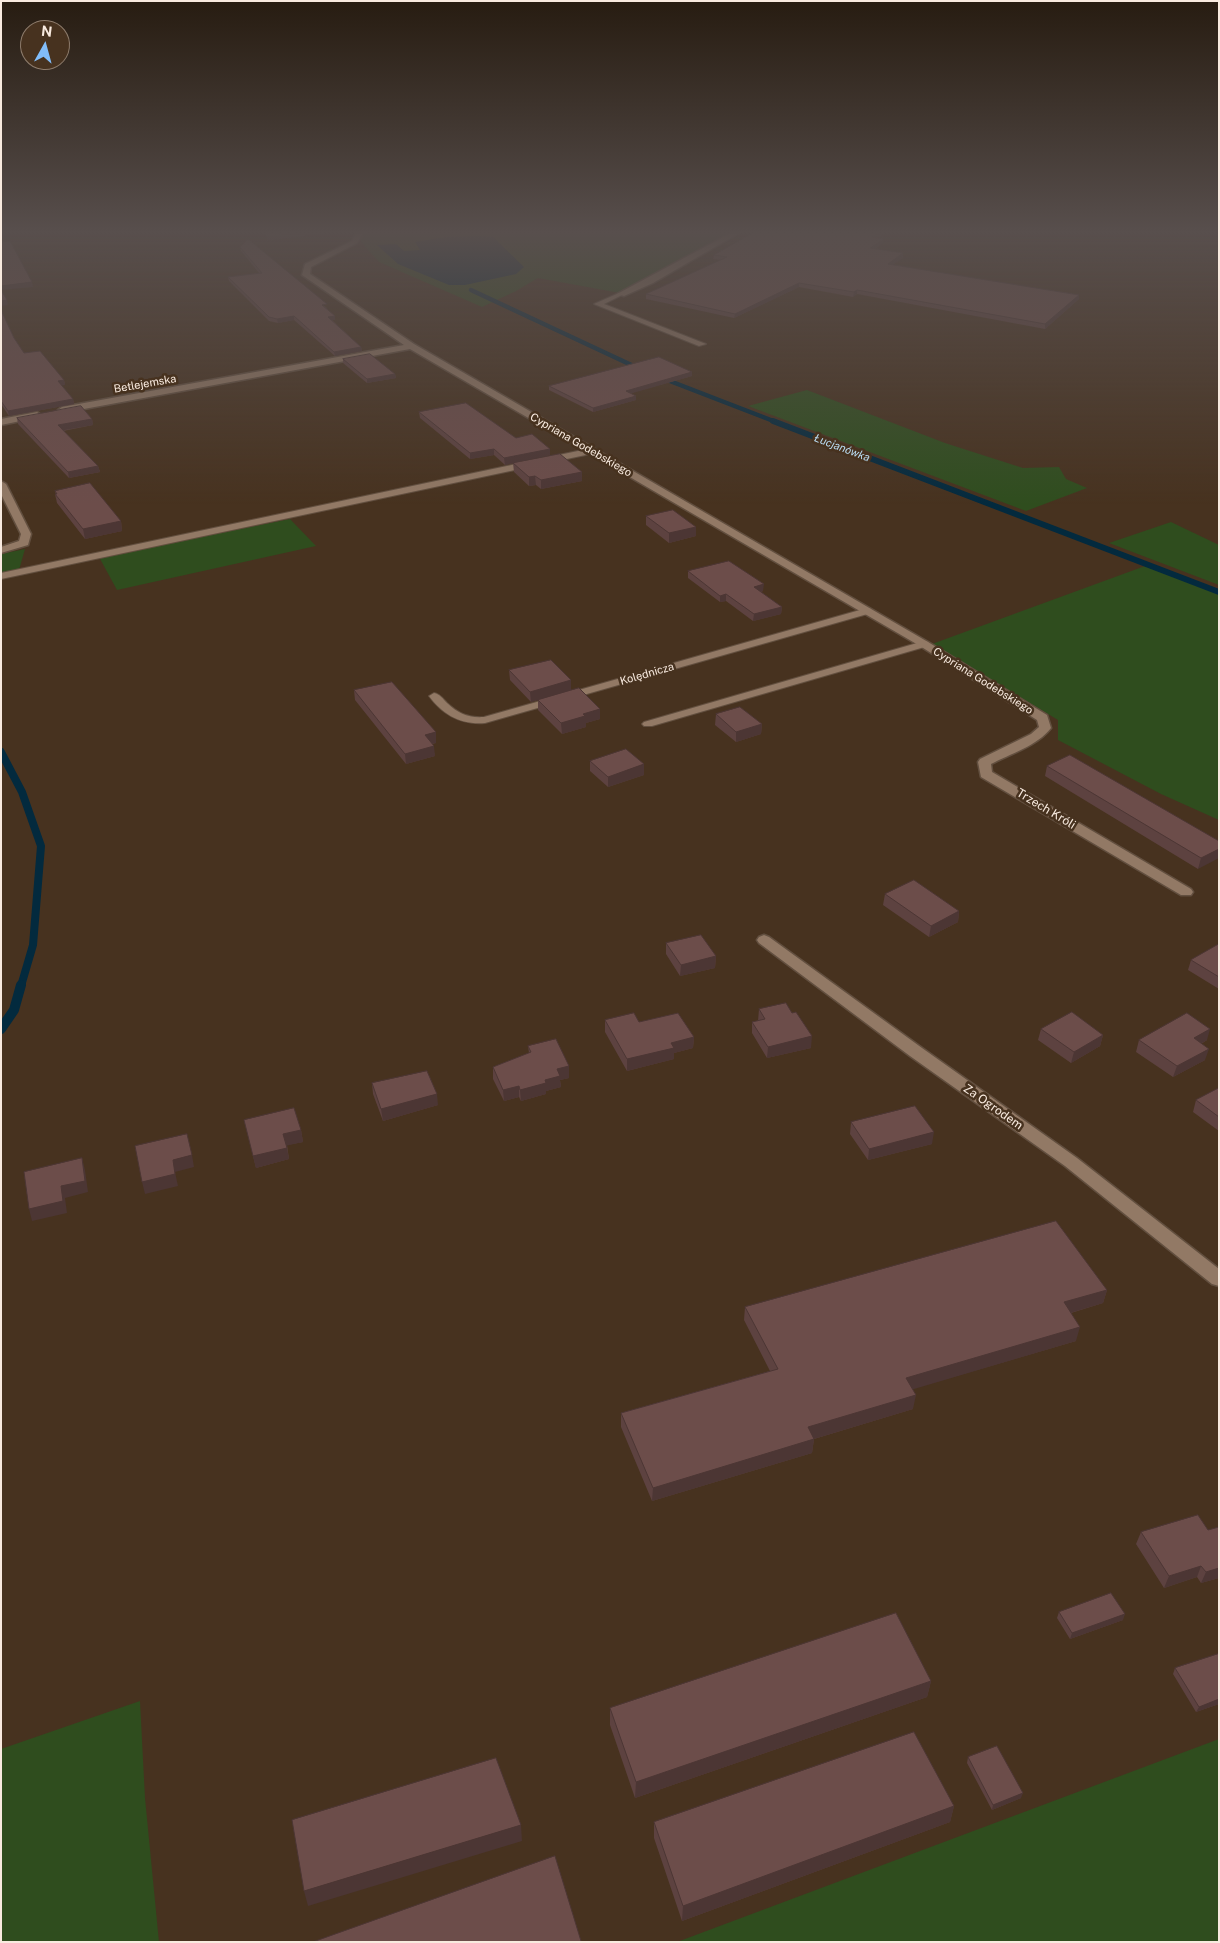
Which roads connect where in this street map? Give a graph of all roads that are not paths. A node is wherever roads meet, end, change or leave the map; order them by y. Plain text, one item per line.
1 (378, 324) edge
2 (649, 324) edge
3 (702, 344) dead end
4 (411, 346) junction
5 (1, 422) edge
6 (592, 451) junction
7 (1, 484) edge
8 (1, 550) edge
9 (1, 576) edge
10 (867, 611) junction
11 (924, 644) junction
12 (434, 696) dead end
13 (1043, 718) joint
14 (648, 724) dead end
15 (1186, 892) dead end
16 (764, 940) dead end
17 (1219, 1279) edge

1 - 4 street, Cypriana Godebskiego
2 - 3 lane
4 - 5 street, Betlejemska
4 - 6 street, Cypriana Godebskiego
6 - 9 lane
6 - 10 street, Cypriana Godebskiego
7 - 8 street
10 - 11 street, Cypriana Godebskiego
10 - 12 lane, Kolędnicza
11 - 13 street, Cypriana Godebskiego
11 - 14 lane, Cypriana Godebskiego
13 - 15 street, Trzech Króli
16 - 17 street, Za Ogrodem

